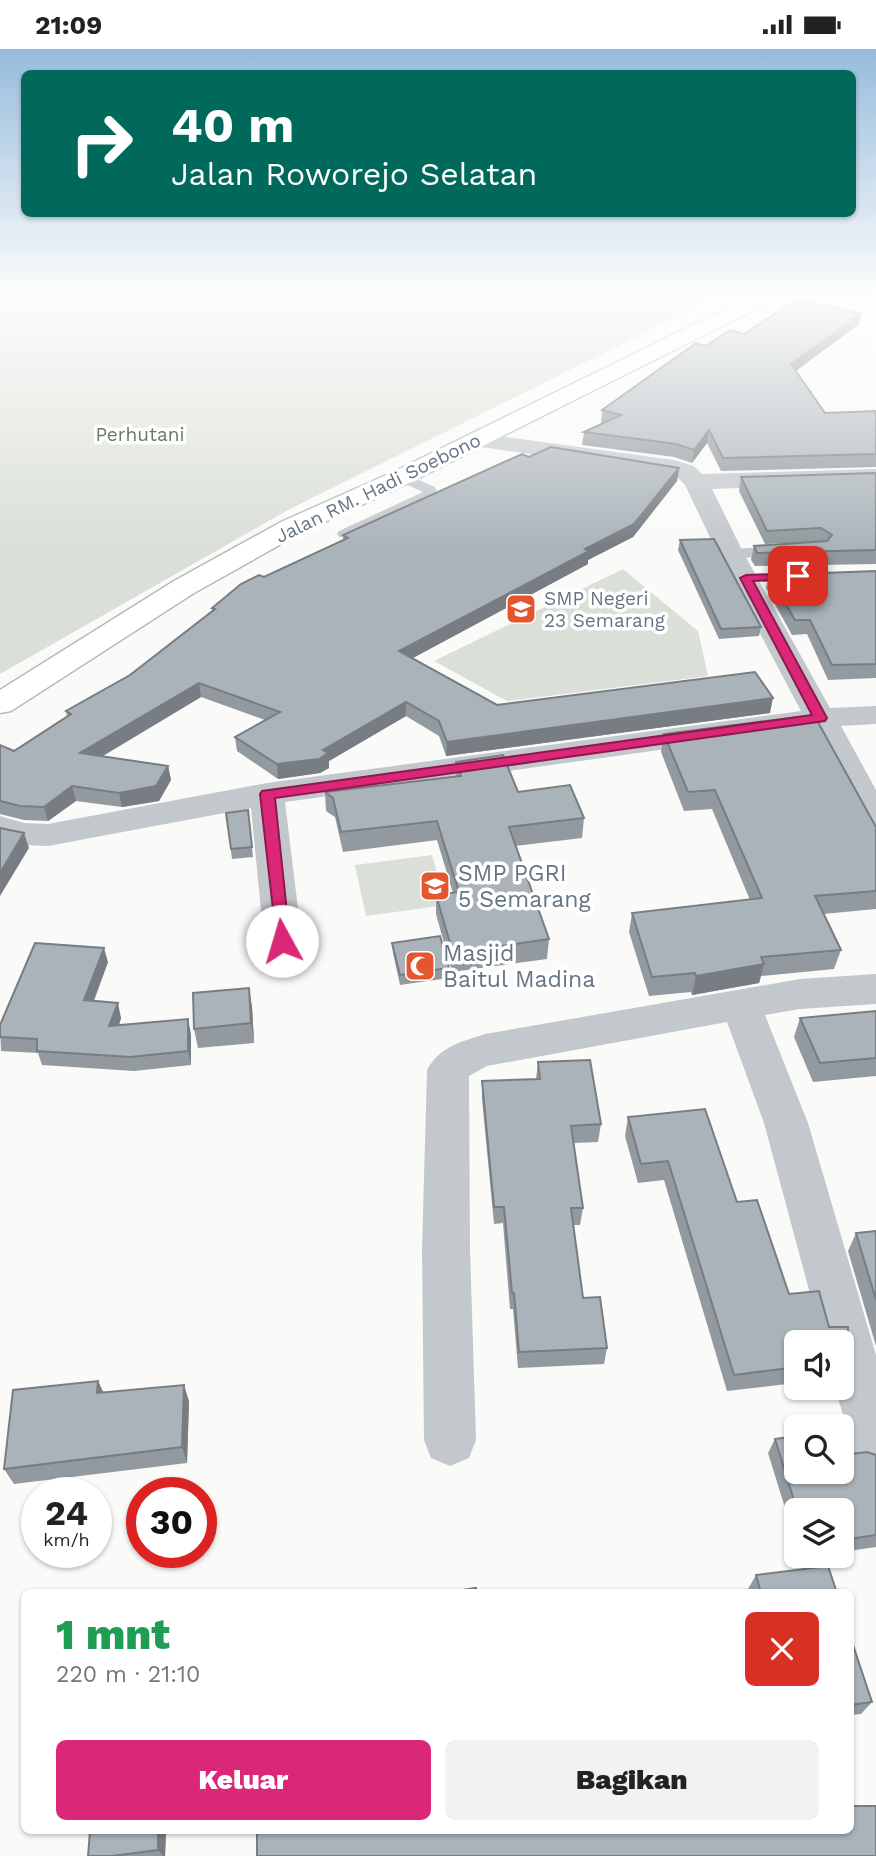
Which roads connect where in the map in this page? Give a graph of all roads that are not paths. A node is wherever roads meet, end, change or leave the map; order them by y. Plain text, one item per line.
1 (599, 379) edge
2 (477, 440) junction
3 (402, 477) junction
4 (875, 478) edge
5 (696, 482) junction
6 (345, 534) edge
7 (806, 550) edge
8 (731, 554) junction
9 (785, 577) edge
10 (746, 578) junction
11 (0, 704) edge
12 (876, 715) edge
13 (820, 718) junction
14 (267, 794) junction
15 (876, 821) edge
16 (0, 827) edge
17 (282, 941) dead end
18 (876, 989) edge
19 (741, 1005) junction
20 (450, 1440) dead end
21 (876, 1444) edge

1 - 2 main road, Jalan RM. Hadi Soebono
2 - 3 main road, Jalan RM. Hadi Soebono
2 - 5 street
3 - 6 lane
3 - 11 main road, Jalan RM. Hadi Soebono
4 - 5 street
5 - 8 street
7 - 8 lane
8 - 10 street
9 - 10 street
10 - 13 street
12 - 13 street
13 - 14 street
13 - 15 street
14 - 16 street
14 - 17 street
18 - 19 street
19 - 20 street
19 - 21 street

